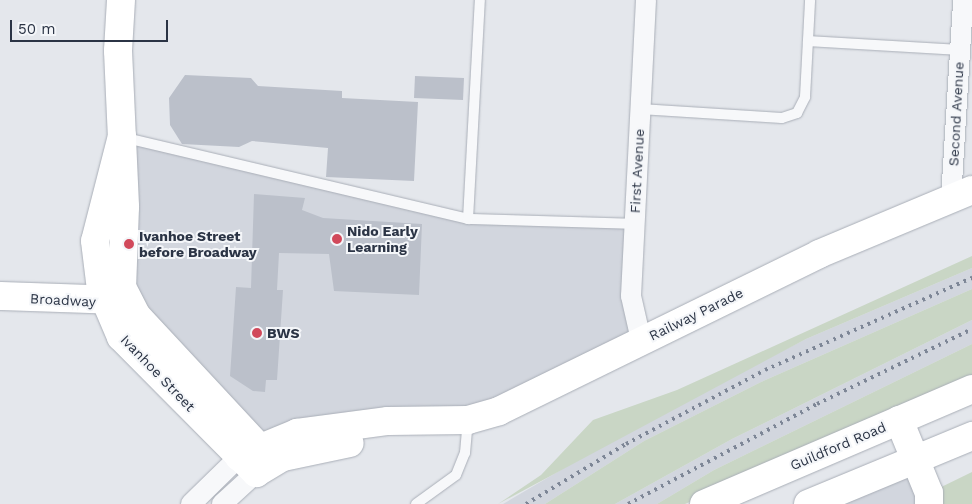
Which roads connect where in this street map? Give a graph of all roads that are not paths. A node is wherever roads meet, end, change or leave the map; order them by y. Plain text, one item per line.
1 (121, 0) edge
2 (480, 0) edge
3 (646, 0) edge
4 (810, 0) edge
5 (963, 0) edge
6 (808, 40) junction
7 (960, 50) junction
8 (640, 109) junction
9 (122, 136) junction
10 (961, 194) edge
11 (468, 219) junction
12 (634, 224) junction
13 (0, 296) edge
14 (115, 301) junction
15 (641, 340) junction
16 (972, 389) edge
17 (468, 420) junction
18 (899, 420) junction
19 (972, 436) edge
20 (256, 459) junction
21 (915, 459) junction
22 (191, 504) edge
23 (222, 504) edge
24 (416, 504) edge
25 (704, 504) edge
26 (808, 504) edge
27 (929, 504) edge

1 - 9 main road, Ivanhoe Street
2 - 11 lane
3 - 8 street, First Avenue
4 - 6 lane
5 - 7 street, Second Avenue
6 - 7 lane
6 - 8 lane
7 - 10 street, Second Avenue
8 - 12 street, First Avenue
9 - 11 lane
9 - 14 main road, Ivanhoe Street
10 - 15 main road, Railway Parade
11 - 12 lane
12 - 15 street, First Avenue
13 - 14 main road, Broadway
14 - 20 main road, Ivanhoe Street
15 - 17 main road, Railway Parade
16 - 18 main road, Guildford Road
17 - 20 main road, Railway Parade
17 - 24 lane
18 - 21 main road
18 - 25 main road, Guildford Road
19 - 21 main road
20 - 22 street, Railway Parade
20 - 23 street, Railway Parade
21 - 26 main road
21 - 27 main road

